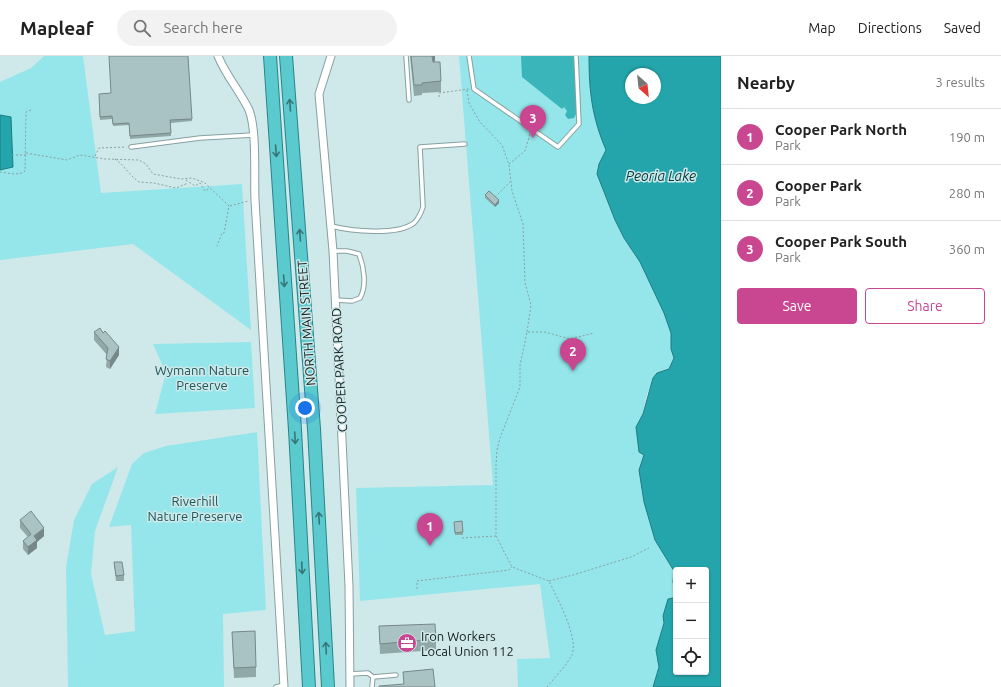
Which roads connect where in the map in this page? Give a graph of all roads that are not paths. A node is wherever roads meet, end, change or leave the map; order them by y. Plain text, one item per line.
1 (218, 56) edge
2 (270, 56) edge
3 (286, 56) edge
4 (331, 56) edge
5 (406, 56) edge
6 (469, 56) edge
7 (576, 56) edge
8 (409, 100) dead end
9 (253, 135) junction
10 (465, 144) dead end
11 (131, 147) road end
12 (330, 226) junction
13 (333, 251) junction
14 (335, 300) junction
15 (350, 674) junction
16 (396, 675) dead end
17 (372, 677) junction
18 (284, 686) edge
19 (276, 687) edge
20 (309, 687) edge
21 (328, 687) edge
22 (350, 687) edge
23 (372, 687) edge

1 - 9 street
2 -> 20 highway, NORTH MAIN STREET
21 -> 3 highway, NORTH MAIN STREET
4 - 12 street, COOPER PARK ROAD
5 - 8 lane
6 - 7 lane
9 - 11 lane
9 - 18 street
10 - 12 lane
12 - 13 street, COOPER PARK ROAD
13 - 14 street, COOPER PARK ROAD
13 - 14 lane
14 - 15 street, COOPER PARK ROAD
15 - 17 lane
15 - 22 street, COOPER PARK ROAD
16 - 17 lane
17 - 23 lane
18 - 19 lane

